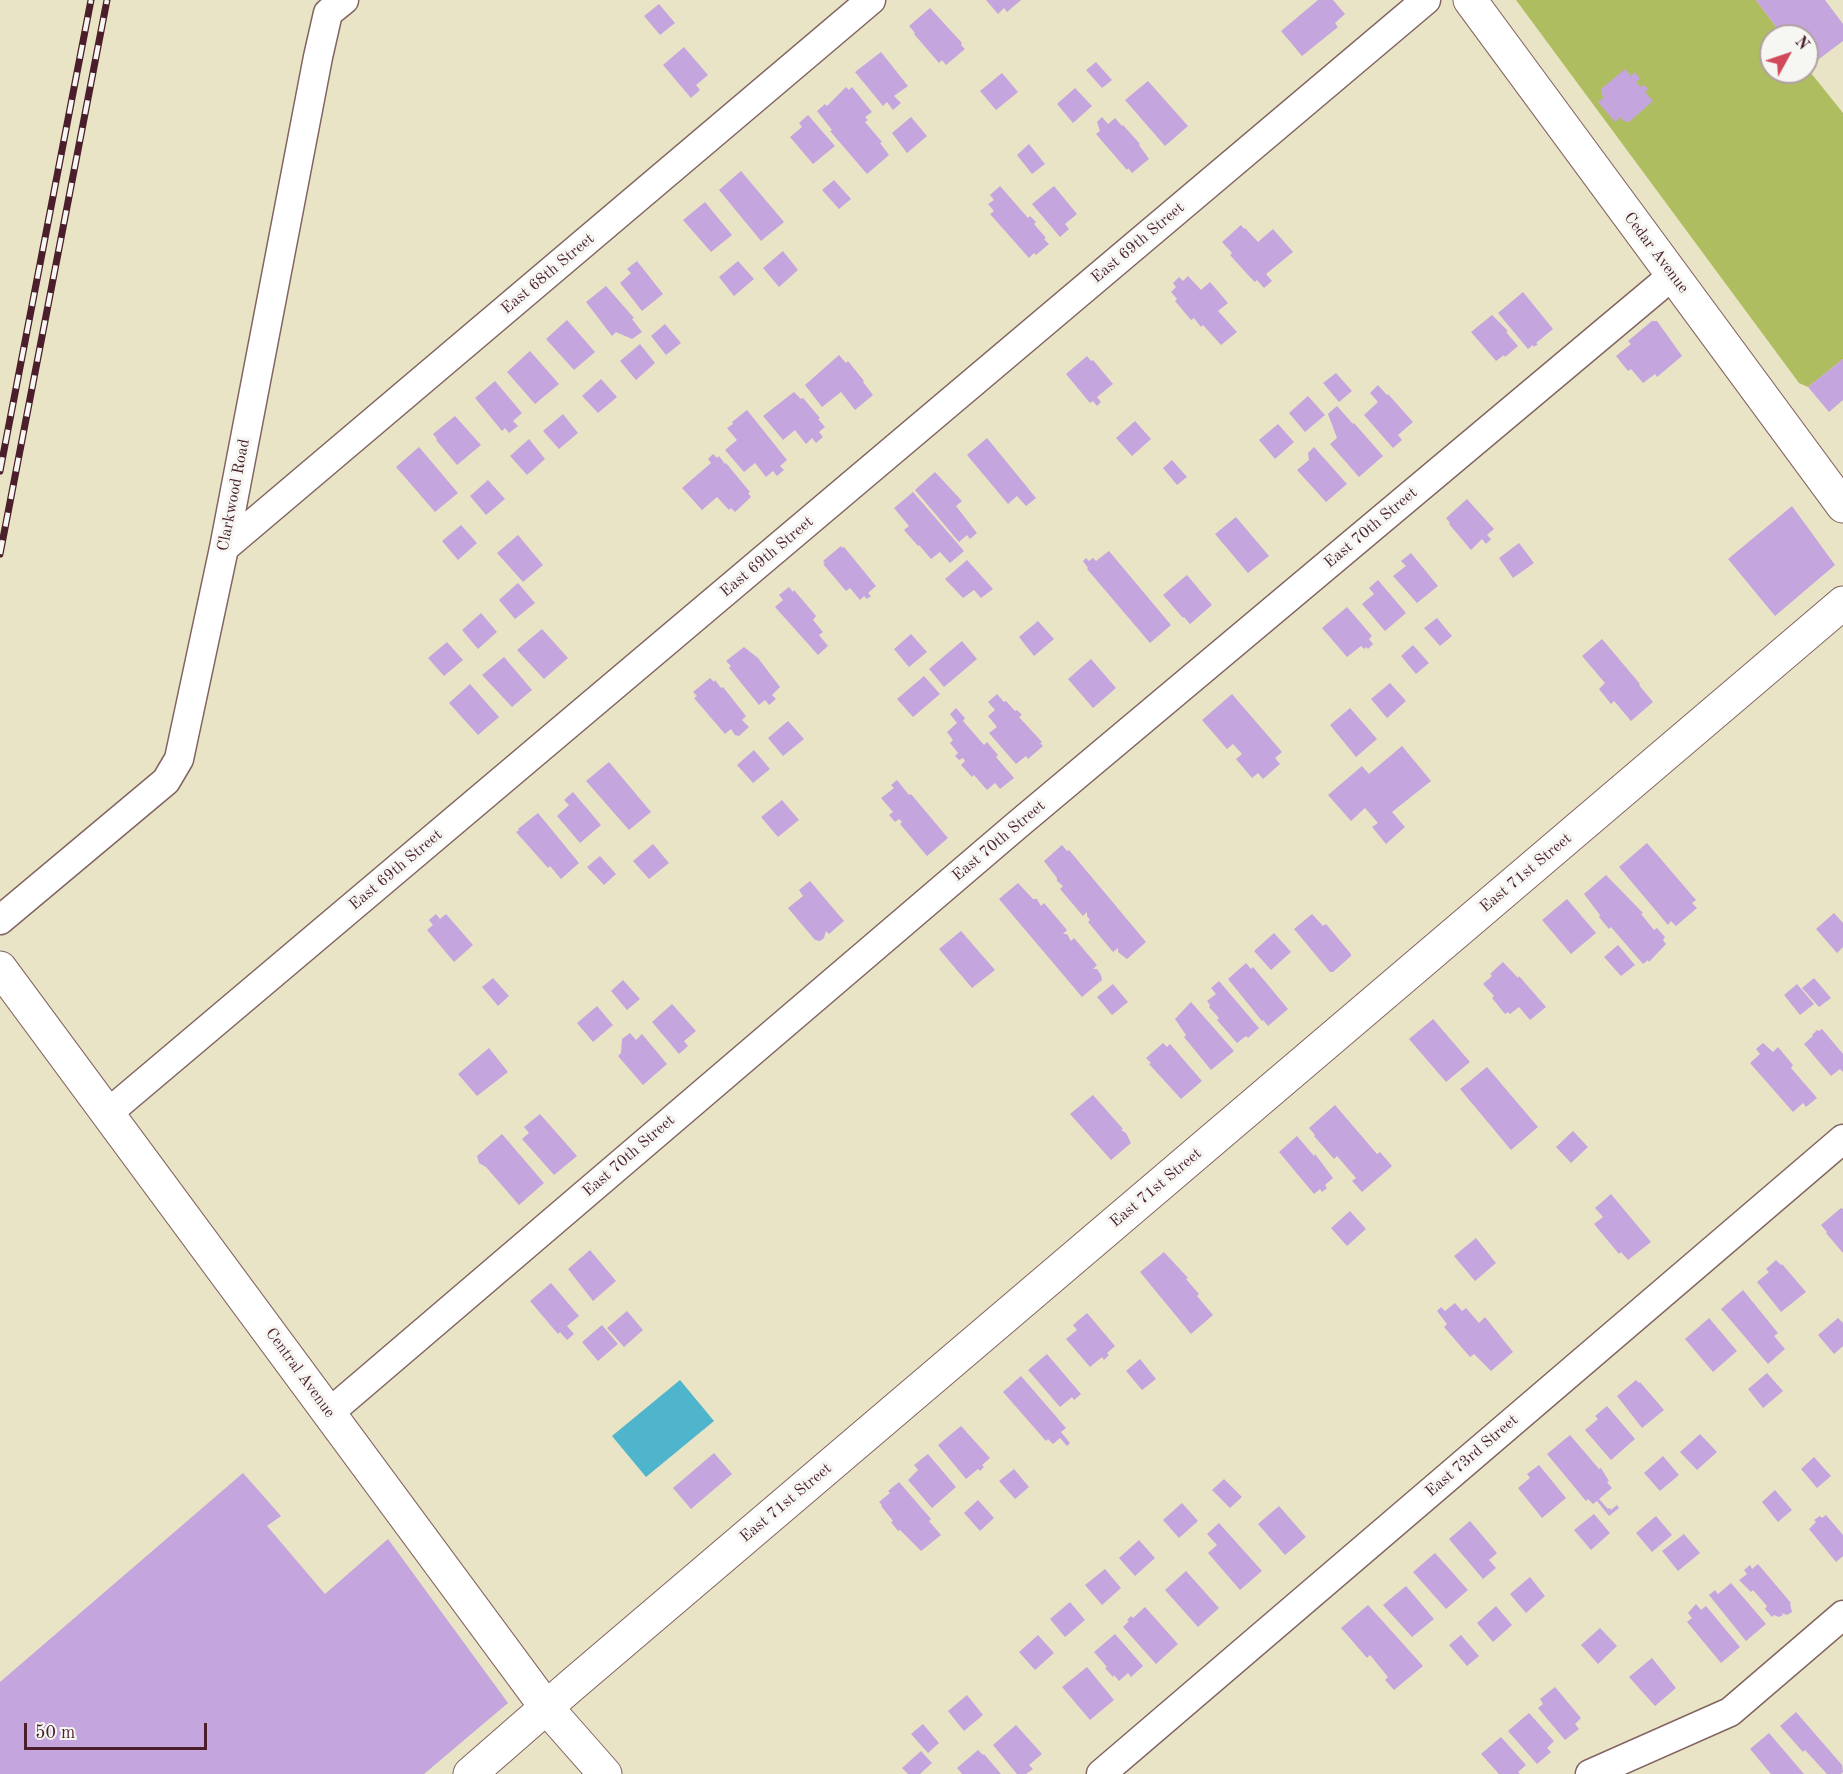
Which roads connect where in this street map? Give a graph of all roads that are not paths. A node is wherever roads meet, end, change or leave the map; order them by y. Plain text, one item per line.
1 (344, 0) edge
2 (872, 0) edge
3 (1426, 0) edge
4 (1470, 0) edge
5 (1673, 275) junction
6 (1843, 506) edge
7 (224, 548) junction
8 (1843, 603) edge
9 (0, 920) edge
10 (0, 968) edge
11 (108, 1113) junction
12 (1843, 1139) edge
13 (329, 1413) junction
14 (1843, 1615) edge
15 (546, 1707) junction
16 (470, 1774) edge
17 (605, 1774) edge
18 (1101, 1774) edge
19 (1590, 1774) edge

1 - 7 street, Clarkwood Road
2 - 7 street, East 68th Street
3 - 11 street, East 69th Street
4 - 5 street, Cedar Avenue
5 - 6 street, Cedar Avenue
5 - 13 street, East 70th Street
7 - 9 street, Clarkwood Road
8 - 15 street, East 71st Street
10 - 11 street, Central Avenue
11 - 13 street, Central Avenue
12 - 18 street, East 73rd Street
13 - 15 street, Central Avenue
14 - 19 street
15 - 16 street, East 71st Street
15 - 17 street, Central Avenue

